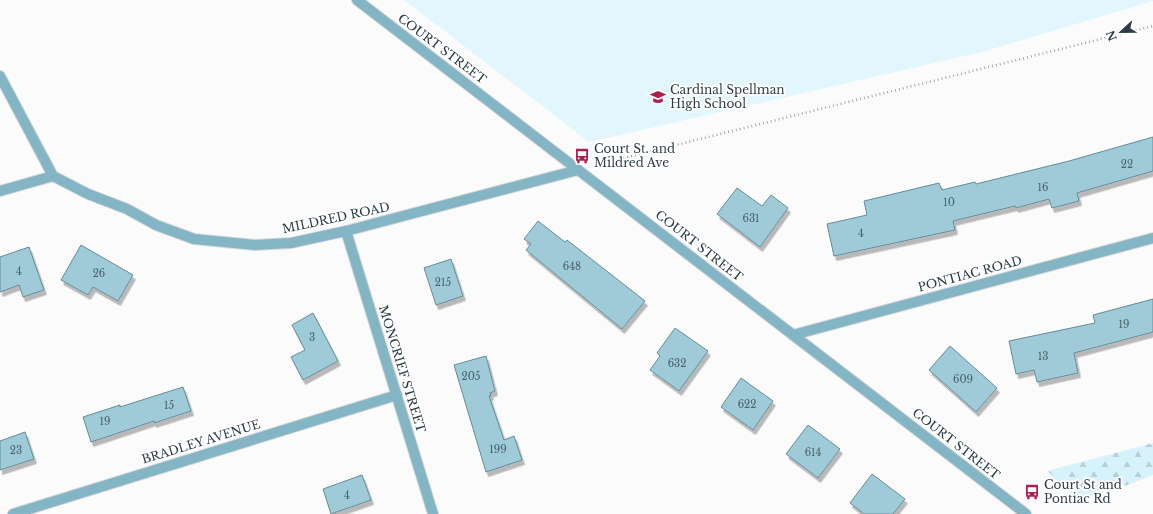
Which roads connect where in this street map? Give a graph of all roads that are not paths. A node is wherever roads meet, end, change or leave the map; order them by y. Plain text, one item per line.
1 (357, 0) edge
2 (0, 76) edge
3 (578, 170) junction
4 (54, 176) junction
5 (0, 191) edge
6 (346, 231) junction
7 (1153, 238) edge
8 (793, 335) junction
9 (397, 395) junction
10 (13, 514) edge
11 (434, 514) edge
12 (1026, 514) edge

1 - 3 street, COURT STREET
2 - 4 street
3 - 6 street, MILDRED ROAD
3 - 8 street, COURT STREET
4 - 5 street
4 - 6 street, MILDRED ROAD
6 - 9 street, MONCRIEF STREET
7 - 8 street, PONTIAC ROAD
8 - 12 street, COURT STREET
9 - 10 street, BRADLEY AVENUE
9 - 11 street, MONCRIEF STREET

